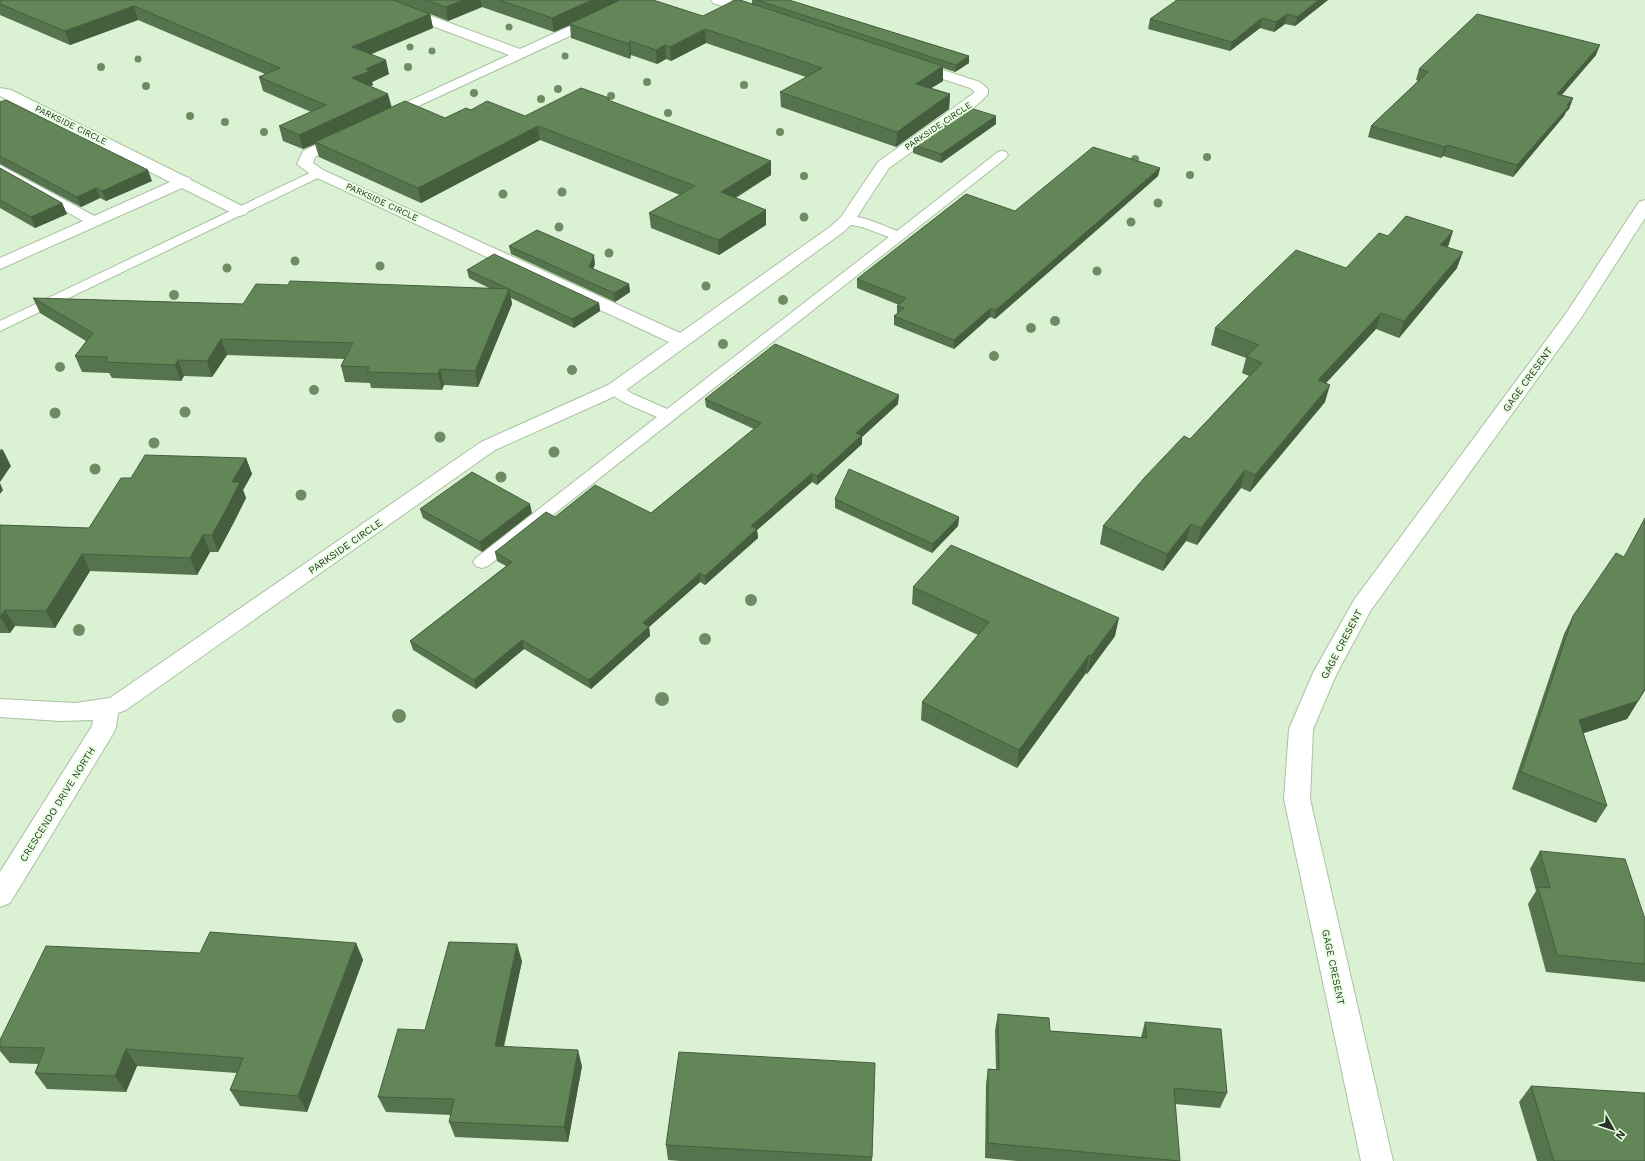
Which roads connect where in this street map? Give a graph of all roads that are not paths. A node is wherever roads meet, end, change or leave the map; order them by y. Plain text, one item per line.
1 (376, 0) edge
2 (637, 0) edge
3 (717, 0) edge
4 (776, 19) edge
5 (520, 54) junction
6 (900, 60) edge
7 (0, 92) edge
8 (372, 124) edge
9 (357, 131) edge
10 (1002, 155) dead end
11 (0, 169) edge
12 (318, 173) junction
13 (184, 182) junction
14 (1645, 205) edge
15 (240, 211) junction
16 (847, 220) junction
17 (94, 222) junction
18 (898, 236) junction
19 (0, 264) edge
20 (0, 327) edge
21 (682, 340) junction
22 (615, 389) junction
23 (668, 416) junction
24 (482, 562) dead end
25 (0, 708) edge
26 (106, 709) junction
27 (0, 896) edge
28 (1377, 1161) edge

1 - 5 street
2 - 5 street
3 - 4 street
5 - 8 street
6 - 16 street, PARKSIDE CIRCLE
7 - 13 street, PARKSIDE CIRCLE
9 - 12 street, PARKSIDE CIRCLE
10 - 18 lane
11 - 17 lane
12 - 15 lane
12 - 21 street, PARKSIDE CIRCLE
13 - 15 street, PARKSIDE CIRCLE
13 - 17 street
14 - 28 street, GAGE CRESENT
15 - 20 lane
16 - 18 lane
16 - 21 street, PARKSIDE CIRCLE
17 - 19 street
18 - 23 lane
21 - 22 street, PARKSIDE CIRCLE
22 - 23 lane
22 - 26 street, PARKSIDE CIRCLE
23 - 24 lane
25 - 26 street, PARKSIDE CIRCLE
26 - 27 street, CRESCENDO DRIVE NORTH

